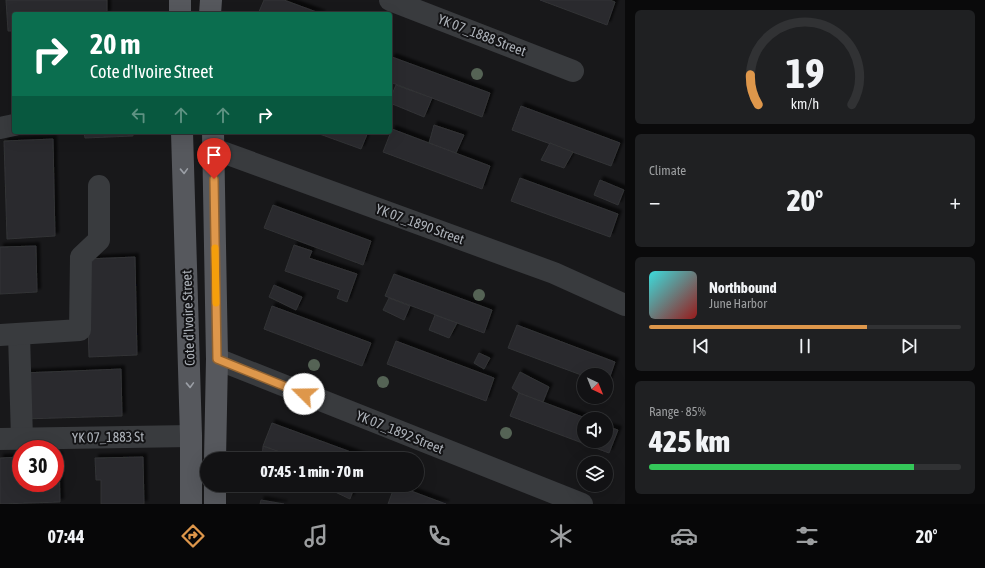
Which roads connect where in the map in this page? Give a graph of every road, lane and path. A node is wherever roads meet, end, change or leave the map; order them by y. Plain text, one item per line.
1 (180, 0) edge
2 (211, 0) edge
3 (390, 0) edge
4 (180, 12) edge
5 (210, 12) edge
6 (573, 71) dead end
7 (12, 125) edge
8 (0, 128) edge
9 (182, 134) edge
10 (214, 140) edge
11 (99, 186) dead end
12 (625, 305) edge
13 (9, 334) edge
14 (217, 359) junction
15 (192, 436) junction
16 (0, 439) edge
17 (22, 439) junction
18 (215, 452) edge
19 (215, 492) edge
20 (191, 504) edge
21 (215, 504) edge
22 (582, 504) edge

1 - 4 main road
2 - 5 main road
3 - 6 street, YK 07_1888 Street
7 - 8 street
9 -> 15 main road, Cote d'Ivoire Street
10 - 12 street, YK 07_1890 Street
10 - 14 main road, Cote d'Ivoire Street
11 - 13 street
13 - 17 street
14 - 18 main road, Cote d'Ivoire Street
14 - 22 street, YK 07_1892 Street
15 - 17 street, YK 07_1883 St
15 - 20 main road, Cote d'Ivoire Street
16 - 17 street, YK 07_1883 St
19 - 21 main road

